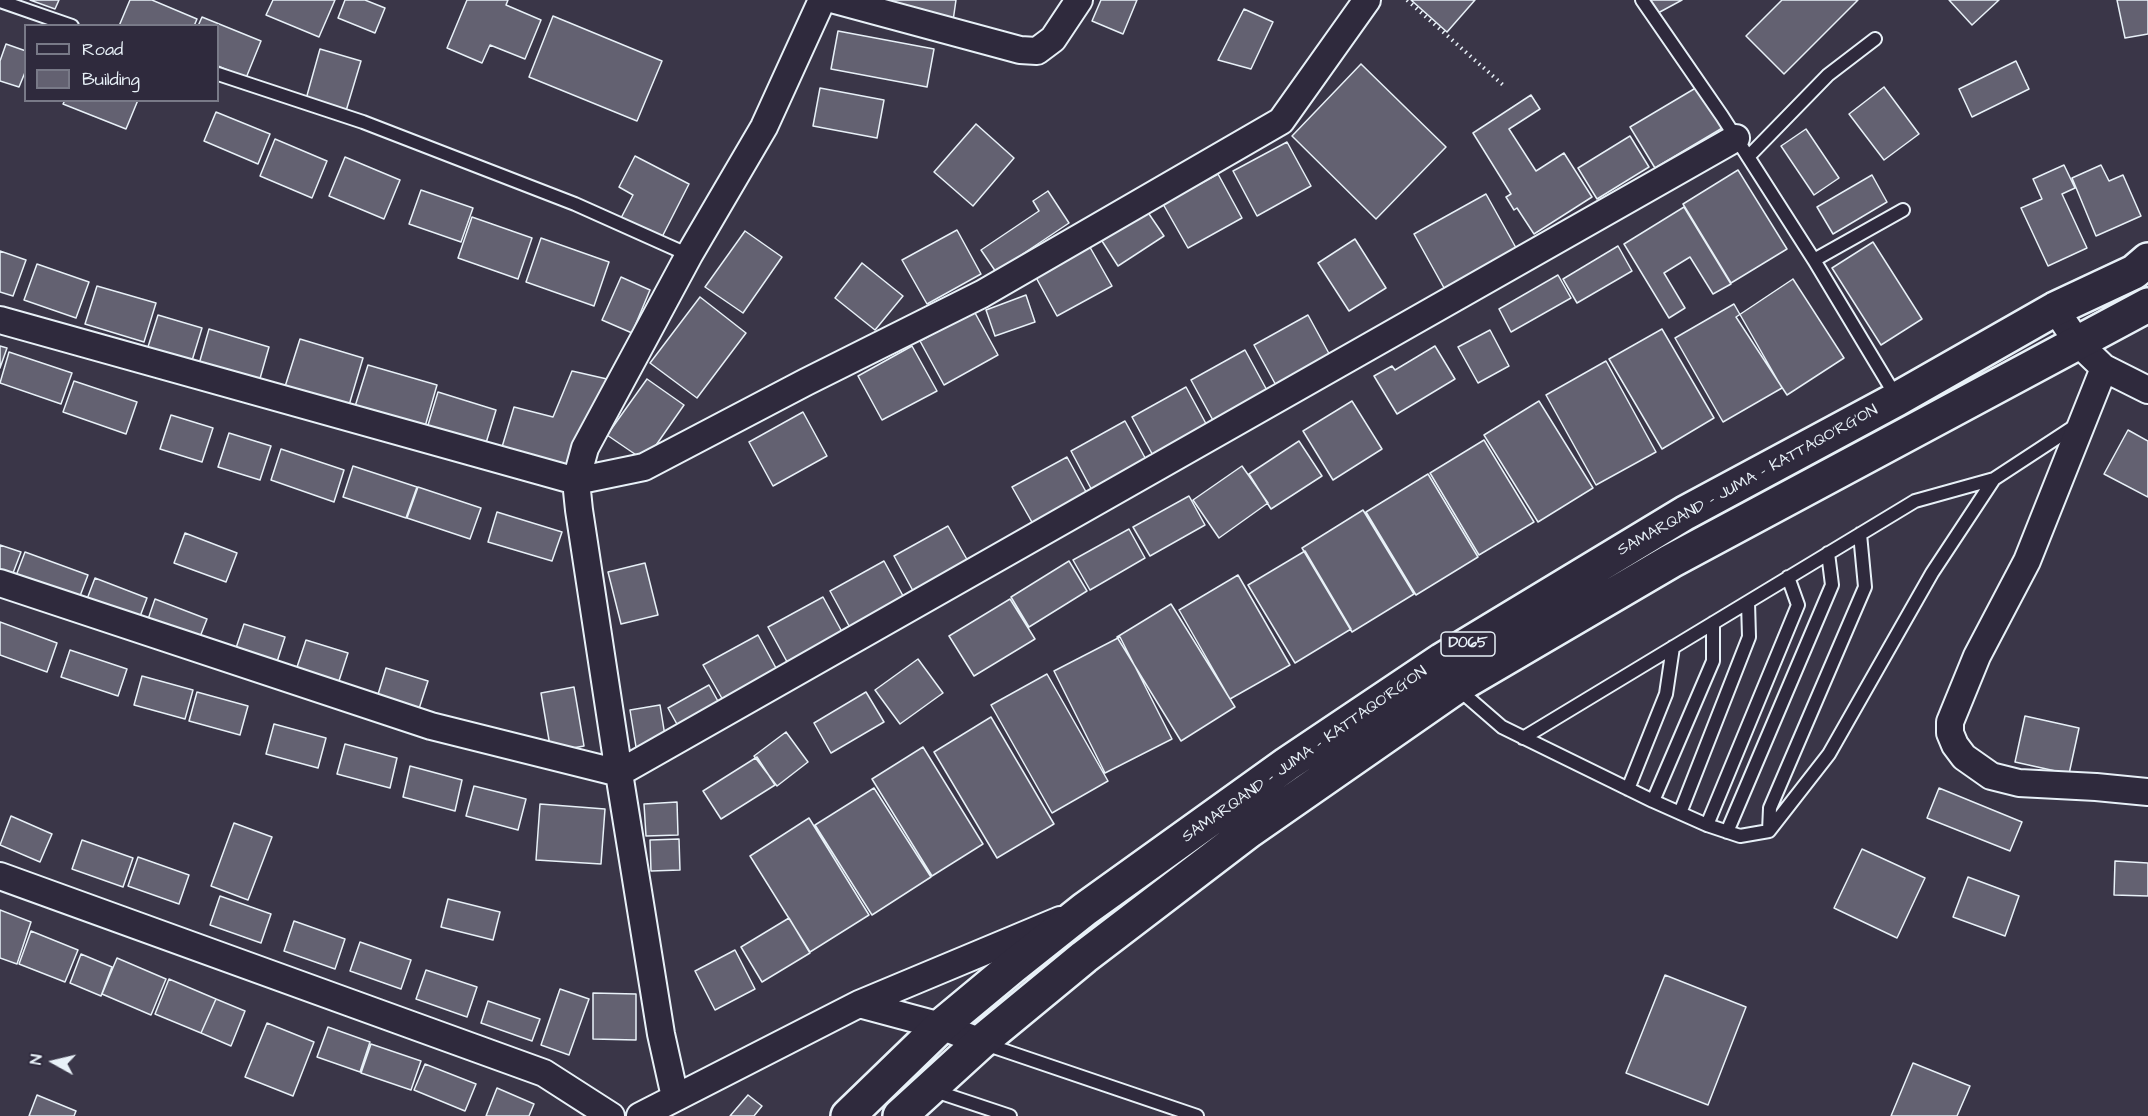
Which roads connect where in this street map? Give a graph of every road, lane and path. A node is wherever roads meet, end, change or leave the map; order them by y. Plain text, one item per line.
1 (822, 0) edge
2 (835, 0) edge
3 (1079, 0) edge
4 (1367, 0) edge
5 (1407, 0) edge
6 (1642, 0) edge
7 (0, 1) edge
8 (66, 24) edge
9 (1875, 39) dead end
10 (219, 74) edge
11 (1503, 85) dead end
12 (1742, 148) junction
13 (1903, 210) dead end
14 (689, 255) junction
15 (1814, 260) junction
16 (2148, 260) edge
17 (2148, 305) edge
18 (2055, 309) junction
19 (0, 320) edge
20 (2078, 343) junction
21 (2104, 368) junction
22 (2148, 390) edge
23 (1897, 399) junction
24 (2083, 421) junction
25 (1994, 479) junction
26 (576, 482) junction
27 (1860, 534) junction
28 (1828, 553) junction
29 (1788, 577) junction
30 (0, 583) edge
31 (1748, 602) junction
32 (1713, 623) junction
33 (1673, 647) junction
34 (1456, 687) junction
35 (1523, 738) junction
36 (619, 773) junction
37 (1628, 789) junction
38 (2148, 792) edge
39 (1653, 801) junction
40 (1680, 813) junction
41 (1707, 825) junction
42 (1769, 831) junction
43 (1727, 832) junction
44 (0, 876) edge
45 (1085, 909) junction
46 (859, 1004) junction
47 (941, 1026) junction
48 (981, 1042) junction
49 (928, 1088) junction
50 (675, 1097) junction
51 (611, 1116) edge
52 (640, 1116) edge
53 (848, 1116) edge
54 (900, 1116) edge
55 (1010, 1116) edge
56 (1197, 1116) edge

1 - 14 street
2 - 3 street
4 - 26 street
5 - 11 path
6 - 12 lane
7 - 8 lane
9 - 12 lane
10 - 14 lane
12 - 15 lane
12 - 36 street
13 - 15 lane
14 - 26 street
15 - 23 lane
16 - 18 main road, SAMARQAND - JUMA - KATTAQO‘RG‘ON / D065
17 - 20 main road, SAMARQAND - JUMA - KATTAQO‘RG‘ON / D065
18 - 20 street
18 - 23 main road, SAMARQAND - JUMA - KATTAQO‘RG‘ON / D065
19 - 26 street
20 - 21 street
20 - 34 main road, SAMARQAND - JUMA - KATTAQO‘RG‘ON / D065
21 - 22 street
21 - 24 street
23 - 45 main road, SAMARQAND - JUMA - KATTAQO‘RG‘ON / D065
24 - 25 lane
24 - 38 street
25 - 27 lane
25 - 42 lane
26 - 36 street
27 - 28 lane
27 - 42 lane
28 - 29 lane
28 - 43 lane
29 - 31 lane
29 - 41 lane
30 - 36 street
31 - 32 lane
31 - 40 lane
32 - 33 lane
32 - 39 lane
33 - 35 lane
33 - 37 lane
34 - 35 lane
34 - 48 main road, SAMARQAND - JUMA - KATTAQO‘RG‘ON / D065
35 - 37 lane
36 - 50 street
37 - 39 lane
39 - 40 lane
40 - 41 lane
41 - 43 lane
42 - 43 lane
44 - 51 street
45 - 46 street
45 - 47 main road, SAMARQAND - JUMA - KATTAQO‘RG‘ON / D065
46 - 47 street
46 - 50 street
47 - 48 street
47 - 53 main road, SAMARQAND - JUMA - KATTAQO‘RG‘ON / D065
48 - 49 main road, SAMARQAND - JUMA - KATTAQO‘RG‘ON / D065
48 - 56 lane
49 - 54 main road, SAMARQAND - JUMA - KATTAQO‘RG‘ON / D065
49 - 55 lane
50 - 52 street

